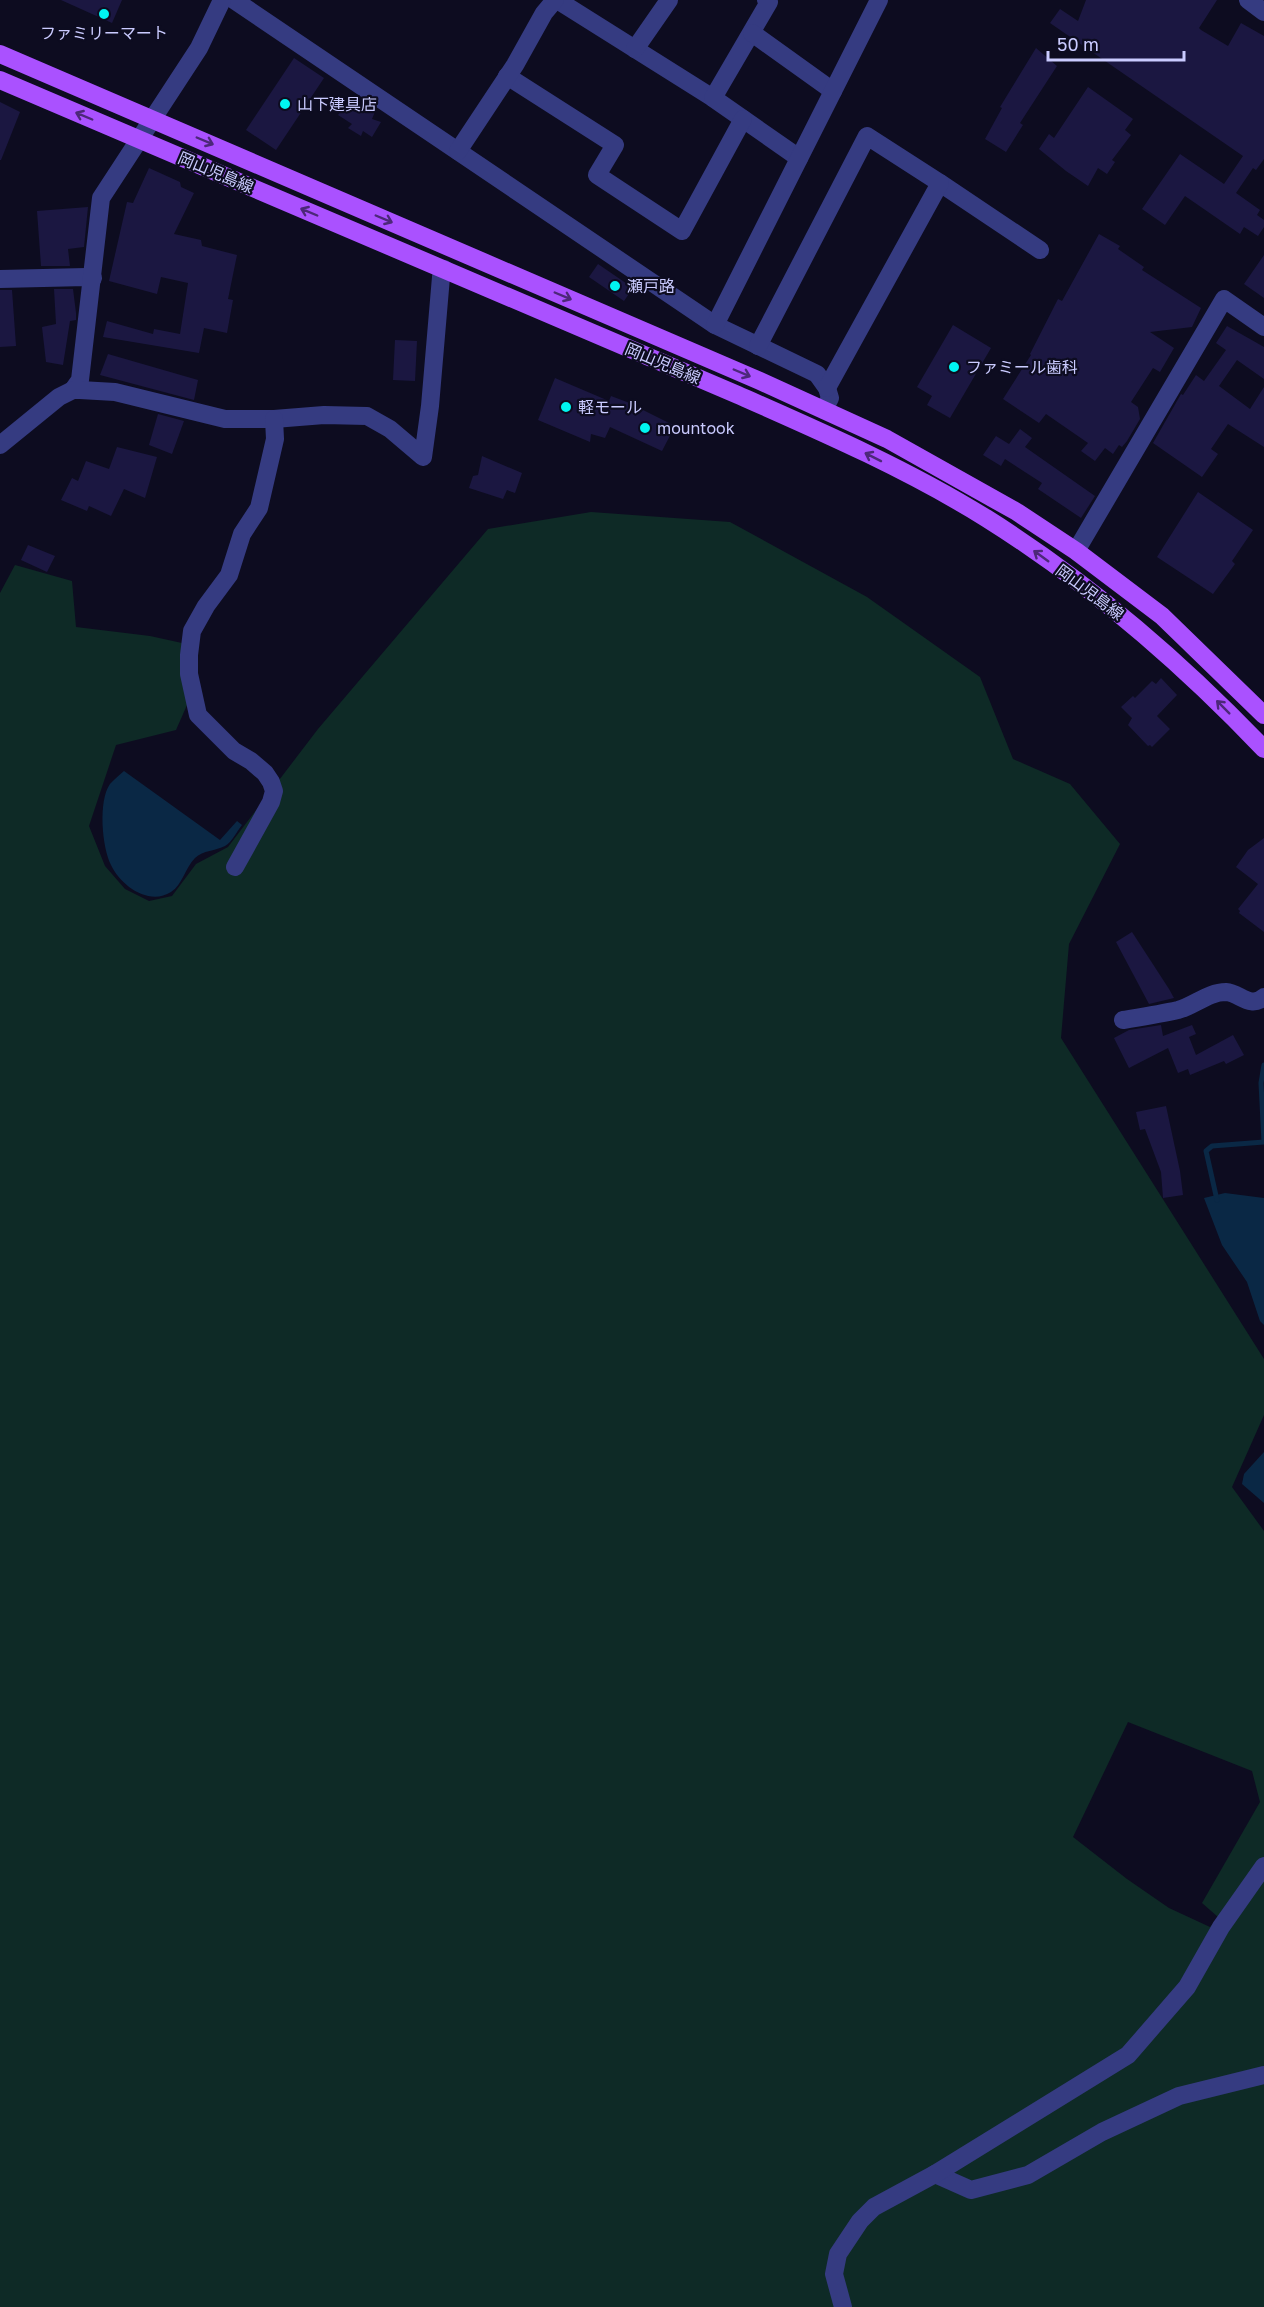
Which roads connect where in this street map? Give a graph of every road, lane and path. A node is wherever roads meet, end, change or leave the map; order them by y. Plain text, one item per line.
1 (222, 0) edge
2 (234, 0) edge
3 (556, 0) edge
4 (669, 0) edge
5 (766, 0) edge
6 (879, 0) edge
7 (1248, 0) edge
8 (1264, 12) edge
9 (752, 33) junction
10 (635, 49) junction
11 (0, 54) edge
12 (507, 76) junction
13 (0, 80) edge
14 (833, 91) junction
15 (713, 98) junction
16 (152, 118) junction
17 (743, 119) junction
18 (138, 140) junction
19 (458, 151) junction
20 (799, 158) junction
21 (940, 183) junction
22 (1040, 250) dead end
23 (486, 263) junction
24 (444, 269) junction
25 (93, 278) junction
26 (0, 279) edge
27 (475, 282) junction
28 (715, 326) junction
29 (1264, 327) edge
30 (758, 346) junction
31 (827, 388) junction
32 (73, 390) junction
33 (824, 410) junction
34 (274, 419) junction
35 (846, 420) junction
36 (835, 438) junction
37 (0, 445) edge
38 (1076, 551) junction
39 (1264, 715) edge
40 (1264, 749) edge
41 (235, 867) dead end
42 (1264, 997) edge
43 (1123, 1020) dead end
44 (1264, 1866) edge
45 (1264, 2075) edge
46 (934, 2174) junction
47 (843, 2307) edge

1 - 16 street
2 - 19 street
3 - 10 street
3 - 12 street
4 - 10 street
5 - 9 street
6 - 14 street
7 - 8 street
9 - 14 street
9 - 15 street
10 - 15 street
11 - 16 main road, 岡山児島線
12 - 17 street
12 - 19 street
18 -> 13 main road, 岡山児島線
14 - 20 street
15 - 17 street
16 - 18 street
16 -> 23 main road, 岡山児島線
17 - 20 street
24 -> 18 main road, 岡山児島線
18 - 25 street
19 - 28 street
20 - 28 street
21 - 22 street
21 - 30 street
21 - 31 street
23 - 27 main road
23 -> 33 main road, 岡山児島線
24 - 27 main road, 岡山児島線
24 - 34 street
25 - 26 street
25 - 32 street
27 - 36 main road, 岡山児島線
28 - 30 street
29 - 38 street
30 - 31 street
31 - 33 street
32 - 34 street
32 - 37 street
33 - 35 main road, 岡山児島線
34 - 41 street
35 - 36 main road
35 - 38 main road, 岡山児島線
40 -> 36 main road, 岡山児島線
38 - 39 main road, 岡山児島線
42 - 43 street
44 - 46 street
45 - 46 street
46 - 47 street

